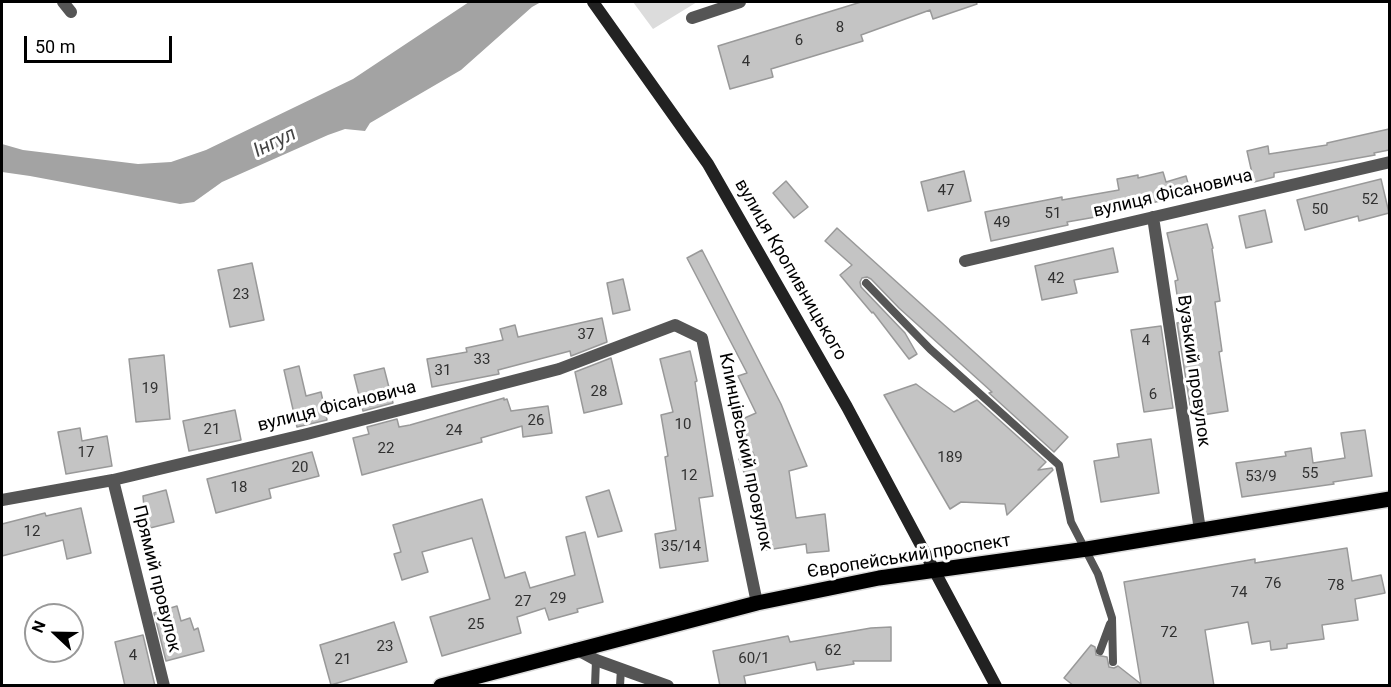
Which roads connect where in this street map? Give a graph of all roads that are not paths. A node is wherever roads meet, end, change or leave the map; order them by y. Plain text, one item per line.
1 (63, 2) edge
2 (593, 2) edge
3 (740, 2) edge
4 (71, 12) dead end
5 (692, 18) dead end
6 (1389, 162) edge
7 (1153, 217) junction
8 (965, 261) dead end
9 (866, 283) dead end
10 (675, 325) joint
11 (113, 480) junction
12 (1389, 499) edge
13 (2, 500) edge
14 (1200, 530) junction
15 (1087, 549) junction
16 (933, 570) junction
17 (757, 603) junction
18 (1112, 618) junction
19 (576, 649) junction
20 (1100, 651) dead end
21 (596, 660) junction
22 (1113, 662) dead end
23 (621, 668) junction
24 (164, 686) edge
25 (441, 686) edge
26 (595, 686) edge
27 (620, 686) edge
28 (668, 686) edge
29 (996, 686) edge

1 - 4 street
2 - 16 main road, вулиця Кропивницького
3 - 5 street
6 - 7 street, вулиця Фісановича
7 - 8 street, вулиця Фісановича
7 - 14 street, Вузький провулок
9 - 15 lane
10 - 11 street, вулиця Фісановича
10 - 17 street, Клинцівський провулок
11 - 13 street, вулиця Фісановича
11 - 24 street, Прямий провулок
12 - 14 main road, Європейський проспект
14 - 15 main road, Європейський проспект
15 - 16 main road, Європейський проспект
15 - 18 lane
16 - 17 main road, Європейський проспект
16 - 29 main road, вулиця Кропивницького
17 - 19 main road, Європейський проспект
18 - 20 lane
18 - 22 lane
19 - 21 street
19 - 25 main road, Європейський проспект
21 - 23 street
21 - 26 lane
23 - 27 lane
23 - 28 street

